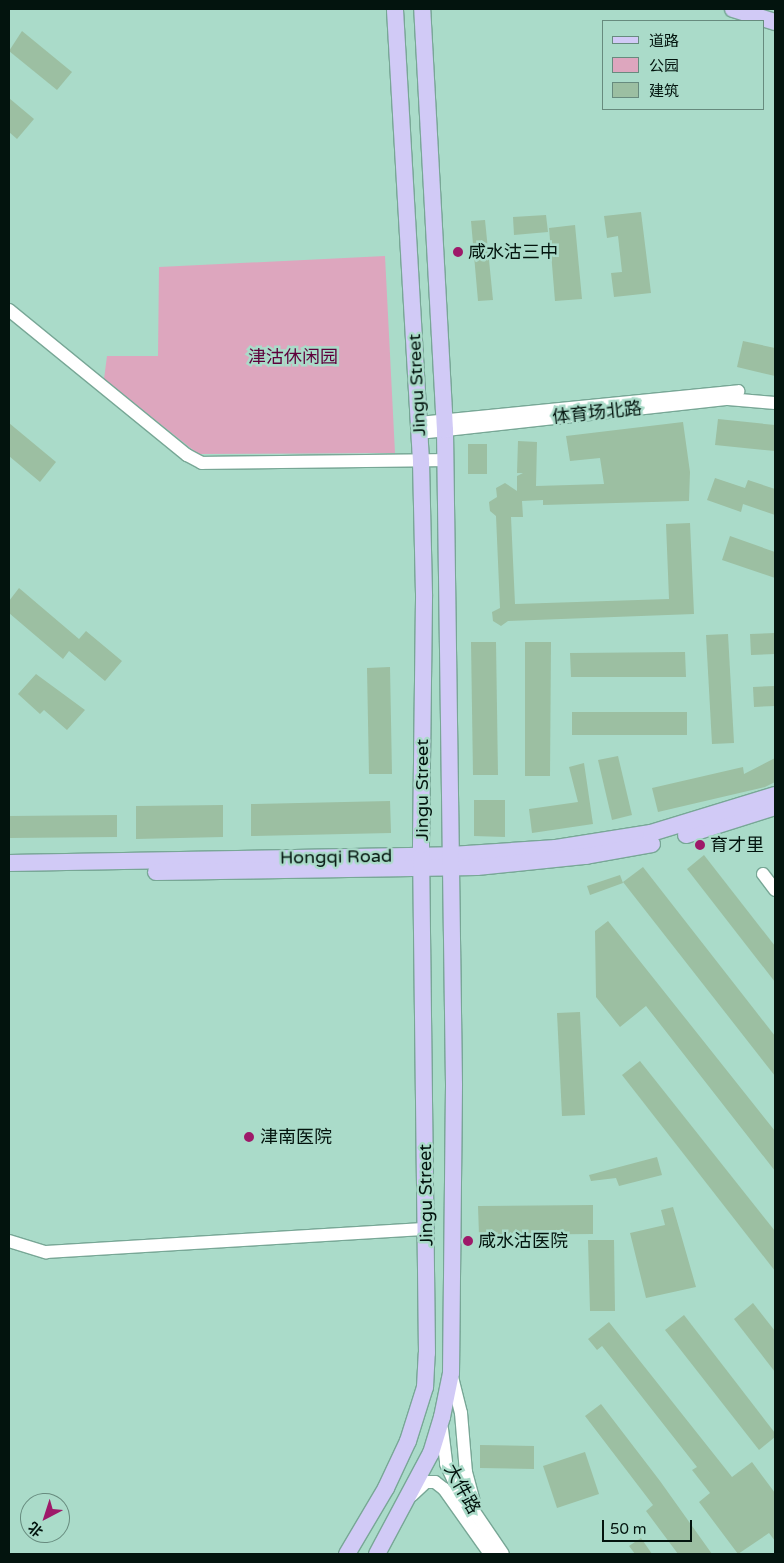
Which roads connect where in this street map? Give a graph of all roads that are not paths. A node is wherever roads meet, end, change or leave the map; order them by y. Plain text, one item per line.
1 (395, 9) edge
2 (422, 9) edge
3 (733, 9) edge
4 (775, 22) edge
5 (9, 310) edge
6 (775, 396) edge
7 (775, 403) edge
8 (445, 425) junction
9 (419, 428) junction
10 (446, 460) junction
11 (421, 461) junction
12 (775, 795) edge
13 (775, 808) edge
14 (477, 861) junction
15 (421, 862) junction
16 (448, 863) junction
17 (9, 864) edge
18 (9, 873) edge
19 (763, 874) dead end
20 (775, 890) edge
21 (421, 900) junction
22 (451, 900) junction
23 (427, 1229) junction
24 (9, 1241) edge
25 (451, 1373) junction
26 (442, 1417) junction
27 (403, 1506) junction
28 (479, 1520) junction
29 (347, 1554) edge
30 (376, 1554) edge
31 (490, 1554) edge
32 (503, 1554) edge

1 - 9 main road, Jingu Street
2 - 8 main road, Jingu Street
3 - 4 main road
5 - 11 street
6 - 8 street, 体育场北路
7 - 8 street, 体育场北路
8 - 9 street, 体育场北路
8 - 10 main road, Jingu Street
9 - 11 main road, Jingu Street
10 - 11 street
10 - 16 main road, Jingu Street
11 - 15 main road, Jingu Street
12 - 14 main road, Hongqi Road
13 - 14 main road, Hongqi Road
14 - 16 main road, Hongqi Road
14 - 22 main road
15 - 16 main road, Hongqi Road
15 - 17 main road, Hongqi Road
15 - 18 main road, Hongqi Road
15 - 21 main road, Jingu Street
16 - 21 main road
16 - 22 main road, Jingu Street
19 - 20 street
21 - 23 main road, Jingu Street
22 - 25 main road, Jingu Street
23 - 24 street
23 - 29 main road, Jingu Street
25 - 26 main road, Jingu Street
25 - 28 street
26 - 27 main road, Jingu Street
26 - 28 street, 大件路
27 - 30 main road, Jingu Street
27 - 31 street, 大件路
28 - 32 street, 大件路

